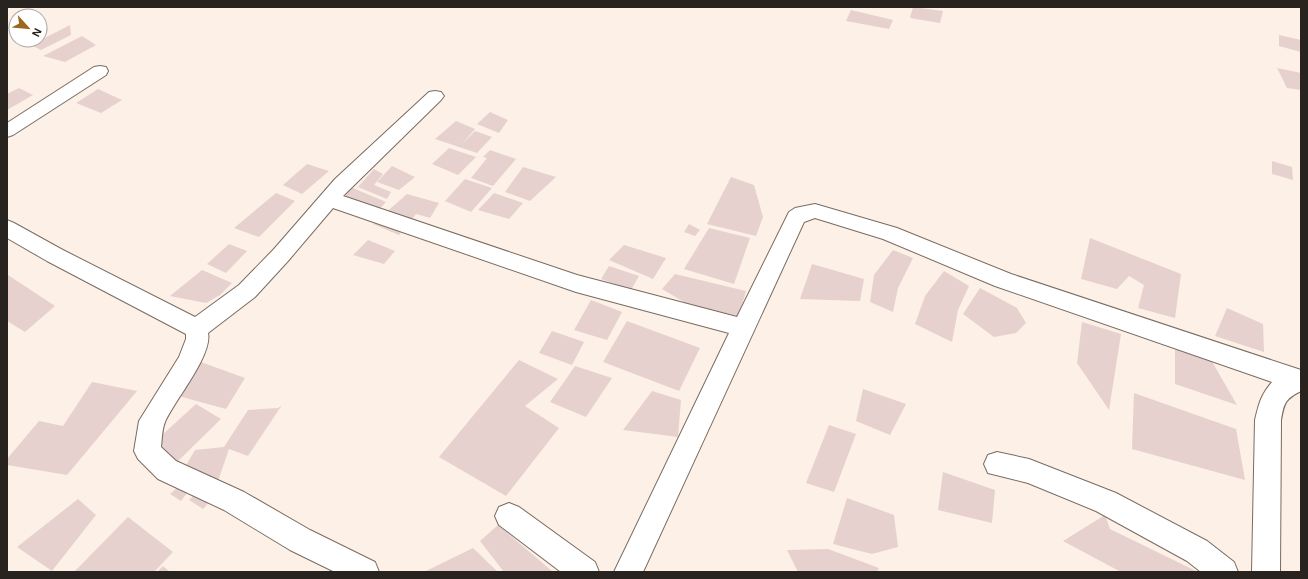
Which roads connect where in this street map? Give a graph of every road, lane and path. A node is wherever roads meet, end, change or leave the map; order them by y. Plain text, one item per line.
1 (100, 71) dead end
2 (435, 96) dead end
3 (7, 131) edge
4 (329, 199) junction
5 (7, 228) edge
6 (744, 328) junction
7 (196, 329) junction
8 (1299, 380) edge
9 (997, 464) dead end
10 (509, 516) dead end
11 (365, 572) edge
12 (585, 572) edge
13 (628, 572) edge
14 (1224, 572) edge
15 (1266, 572) edge

1 - 3 street
2 - 4 street
4 - 6 street
4 - 7 street
5 - 7 street
6 - 8 street
6 - 13 street
7 - 11 street
8 - 15 street
9 - 14 street
10 - 12 street

